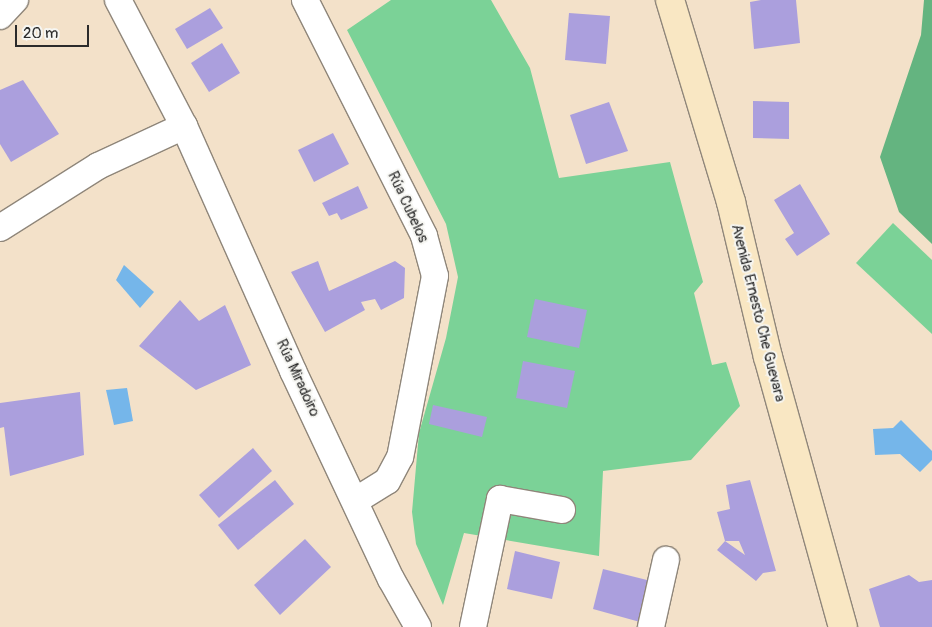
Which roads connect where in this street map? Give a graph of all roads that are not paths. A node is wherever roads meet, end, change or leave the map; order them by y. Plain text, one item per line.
1 (15, 0) edge
2 (118, 0) edge
3 (305, 0) edge
4 (670, 0) edge
5 (0, 16) edge
6 (184, 126) junction
7 (0, 228) edge
8 (356, 500) junction
9 (562, 510) dead end
10 (666, 560) dead end
11 (418, 627) edge
12 (473, 627) edge
13 (651, 627) edge
14 (843, 627) edge

1 - 5 street
2 - 6 street, Rúa Miradoiro
3 - 8 street, Rúa Cubelos
4 - 14 main road, Avenida Ernesto Che Guevara
6 - 7 street
6 - 8 street, Rúa Miradoiro
8 - 11 street, Rúa Miradoiro
9 - 12 street
10 - 13 street

